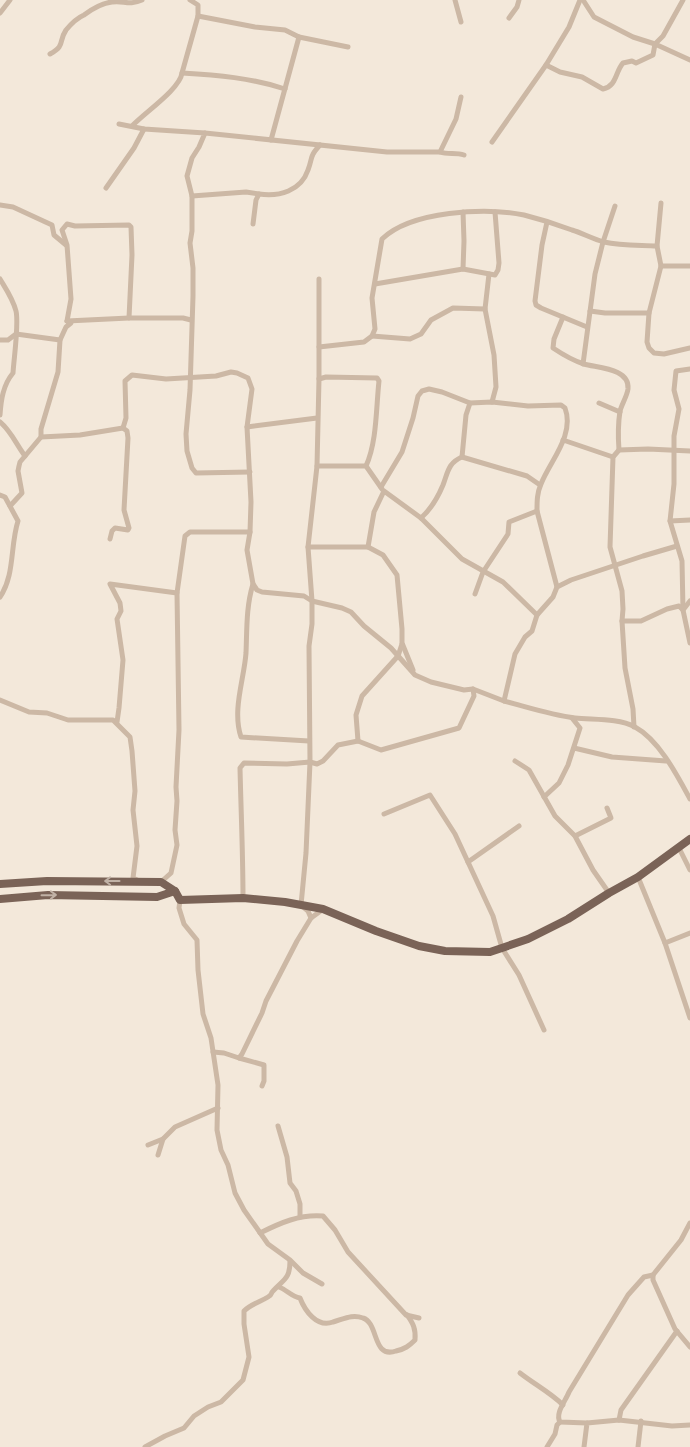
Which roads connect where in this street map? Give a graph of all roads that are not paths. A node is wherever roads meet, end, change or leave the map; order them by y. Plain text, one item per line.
1 (10, 0) edge
2 (142, 0) edge
3 (190, 0) edge
4 (454, 0) edge
5 (519, 0) edge
6 (581, 0) edge
7 (684, 0) edge
8 (113, 1) edge
9 (0, 13) edge
10 (198, 16) junction
11 (508, 18) dead end
12 (461, 22) dead end
13 (299, 37) junction
14 (655, 44) junction
15 (348, 47) dead end
16 (50, 54) dead end
17 (690, 60) edge
18 (546, 64) junction
19 (182, 73) junction
20 (285, 89) junction
21 (461, 97) dead end
22 (120, 124) dead end
23 (132, 126) junction
24 (144, 129) junction
25 (205, 133) junction
26 (272, 140) junction
27 (492, 142) dead end
28 (320, 146) junction
29 (440, 152) junction
30 (464, 155) dead end
31 (106, 188) dead end
32 (259, 194) junction
33 (192, 196) junction
34 (661, 204) dead end
35 (0, 205) edge
36 (615, 206) dead end
37 (463, 212) junction
38 (495, 212) junction
39 (547, 222) junction
40 (253, 224) dead end
41 (603, 242) junction
42 (67, 245) junction
43 (657, 246) junction
44 (661, 266) junction
45 (690, 266) edge
46 (463, 269) junction
47 (489, 274) junction
48 (0, 279) edge
49 (318, 279) dead end
50 (375, 284) junction
51 (485, 309) junction
52 (590, 311) junction
53 (649, 313) junction
54 (563, 317) junction
55 (129, 318) junction
56 (191, 320) junction
57 (67, 321) junction
58 (587, 327) junction
59 (16, 334) junction
60 (372, 336) junction
61 (0, 340) edge
62 (60, 340) junction
63 (319, 347) junction
64 (690, 348) edge
65 (583, 364) junction
66 (690, 369) edge
67 (189, 377) junction
68 (319, 379) junction
69 (1, 395) edge
70 (492, 402) junction
71 (470, 403) junction
72 (599, 403) dead end
73 (620, 412) junction
74 (0, 415) edge
75 (317, 418) junction
76 (0, 422) edge
77 (247, 427) junction
78 (123, 428) junction
79 (41, 437) junction
80 (563, 440) junction
81 (619, 450) junction
82 (675, 451) junction
83 (690, 451) edge
84 (25, 456) junction
85 (462, 457) junction
86 (613, 457) junction
87 (317, 466) junction
88 (366, 466) junction
89 (250, 472) junction
90 (540, 485) junction
91 (383, 489) junction
92 (0, 495) edge
93 (10, 506) junction
94 (537, 511) junction
95 (421, 518) junction
96 (690, 520) edge
97 (670, 521) junction
98 (250, 532) junction
99 (110, 539) dead end
100 (677, 546) junction
101 (308, 547) junction
102 (368, 547) junction
103 (614, 566) junction
104 (483, 572) junction
105 (253, 584) junction
106 (557, 587) junction
107 (177, 593) junction
108 (475, 594) dead end
109 (0, 597) edge
110 (312, 601) junction
111 (690, 602) edge
112 (684, 610) junction
113 (537, 615) junction
114 (622, 621) junction
115 (402, 643) junction
116 (690, 643) edge
117 (398, 656) junction
118 (415, 675) junction
119 (473, 689) junction
120 (0, 700) edge
121 (504, 701) junction
122 (572, 718) junction
123 (117, 722) junction
124 (634, 727) junction
125 (358, 741) junction
126 (309, 742) junction
127 (574, 748) junction
128 (515, 761) dead end
129 (666, 761) junction
130 (310, 762) junction
131 (544, 797) junction
132 (690, 799) edge
133 (607, 808) dead end
134 (384, 814) dead end
135 (519, 826) dead end
136 (575, 836) junction
137 (690, 839) edge
138 (679, 848) junction
139 (468, 862) junction
140 (690, 870) edge
141 (638, 877) junction
142 (140, 882) junction
143 (161, 882) junction
144 (0, 884) edge
145 (175, 891) junction
146 (609, 893) junction
147 (243, 898) junction
148 (0, 899) edge
149 (180, 900) junction
150 (300, 905) junction
151 (323, 910) junction
152 (311, 918) junction
153 (690, 933) edge
154 (665, 943) junction
155 (502, 948) junction
156 (690, 1018) edge
157 (544, 1030) dead end
158 (213, 1052) junction
159 (239, 1058) junction
160 (262, 1086) dead end
161 (218, 1108) junction
162 (278, 1126) dead end
163 (163, 1139) junction
164 (148, 1145) dead end
165 (158, 1155) dead end
166 (300, 1217) junction
167 (690, 1222) edge
168 (260, 1233) junction
169 (290, 1260) junction
170 (652, 1275) junction
171 (322, 1284) dead end
172 (279, 1287) junction
173 (406, 1315) junction
174 (419, 1318) dead end
175 (677, 1331) junction
176 (690, 1347) edge
177 (520, 1373) dead end
178 (563, 1405) junction
179 (619, 1420) junction
180 (560, 1422) junction
181 (587, 1422) junction
182 (641, 1422) junction
183 (690, 1425) edge
184 (145, 1447) edge
185 (547, 1447) edge
186 (584, 1447) edge
187 (638, 1447) edge

1 - 9 street
2 - 8 street
3 - 10 street
4 - 12 street
5 - 11 street
6 - 14 street
6 - 18 street
7 - 14 street
8 - 16 street
10 - 13 street
10 - 19 street
13 - 15 street
13 - 20 street
14 - 17 street
14 - 18 street
18 - 27 street
19 - 20 street
19 - 23 street
20 - 26 street
21 - 29 street
22 - 23 street
23 - 24 street
24 - 25 street
24 - 31 street
25 - 26 street
25 - 33 street
26 - 28 street
28 - 29 street
28 - 32 street
29 - 30 street
32 - 33 street
32 - 40 street
33 - 56 street
34 - 43 street
35 - 42 street
36 - 41 street
37 - 38 street
37 - 46 street
37 - 50 street
38 - 39 street
38 - 47 street
39 - 41 street
39 - 54 street
41 - 43 street
41 - 52 street
42 - 55 street
42 - 57 street
43 - 44 street
44 - 45 street
44 - 53 street
46 - 47 street
46 - 50 street
47 - 51 street
48 - 59 street
49 - 63 street
50 - 60 street
51 - 60 street
51 - 70 street
52 - 53 street
52 - 58 street
53 - 64 street
54 - 58 street
54 - 65 street
55 - 56 street
55 - 57 street
56 - 67 street
57 - 62 street
58 - 65 street
59 - 61 street
59 - 62 street
59 - 69 street
60 - 63 street
62 - 79 street
63 - 68 street
65 - 73 street
66 - 82 street
67 - 77 street
67 - 78 street
67 - 89 street
68 - 75 street
68 - 88 street
69 - 74 street
70 - 71 street
70 - 80 street
71 - 85 street
71 - 91 street
72 - 73 street
73 - 81 street
75 - 77 street
75 - 87 street
76 - 84 street
77 - 89 street
78 - 79 street
78 - 99 street
79 - 84 street
80 - 86 street
80 - 90 street
81 - 82 street
81 - 86 street
82 - 83 street
82 - 97 street
84 - 93 street
85 - 90 street
85 - 95 street
86 - 103 street
87 - 88 street
87 - 101 street
88 - 91 street
89 - 98 street
90 - 94 street
91 - 95 street
91 - 102 street
92 - 93 street
93 - 109 street
94 - 104 street
94 - 106 street
95 - 104 street
96 - 97 street
97 - 100 street
98 - 105 street
98 - 107 street
100 - 103 street
100 - 112 street
101 - 102 street
101 - 110 street
102 - 115 street
103 - 106 street
103 - 114 street
104 - 108 street
104 - 113 street
105 - 110 street
105 - 126 street
106 - 113 street
107 - 123 street
107 - 143 street
110 - 117 street
110 - 126 street
111 - 112 street
112 - 114 street
112 - 116 street
113 - 121 street
114 - 124 street
115 - 117 street
115 - 118 street
117 - 118 street
117 - 125 street
118 - 119 street
119 - 121 street
119 - 125 street
120 - 123 street
121 - 122 street
122 - 124 street
122 - 127 street
123 - 142 street
124 - 129 street
125 - 130 street
126 - 130 street
127 - 129 street
127 - 131 street
128 - 131 street
129 - 132 street
130 - 147 street
130 - 150 street
131 - 136 street
133 - 136 street
134 - 139 street
135 - 139 street
136 - 146 street
137 - 138 main road
138 - 140 street
138 - 141 main road
139 - 155 street
141 - 146 main road
141 - 154 street
142 - 143 main road
142 -> 144 main road
143 - 145 main road
148 -> 145 main road
145 - 149 main road
146 - 155 main road
147 - 149 main road
147 - 150 main road
149 - 158 street
150 - 151 main road
150 - 152 street
151 - 152 street
151 - 155 main road
152 - 159 street
153 - 154 street
154 - 156 street
155 - 157 street
158 - 159 street
158 - 161 street
159 - 160 street
161 - 163 street
161 - 168 street
162 - 166 street
163 - 164 street
163 - 165 street
166 - 168 street
166 - 173 street
167 - 170 street
168 - 169 street
169 - 171 street
169 - 172 street
170 - 175 street
170 - 178 street
172 - 173 street
172 - 184 street
173 - 174 street
175 - 176 street
175 - 179 street
177 - 178 street
178 - 180 street
179 - 181 street
179 - 182 street
180 - 181 street
180 - 185 street
181 - 186 street
182 - 183 street
182 - 187 street

